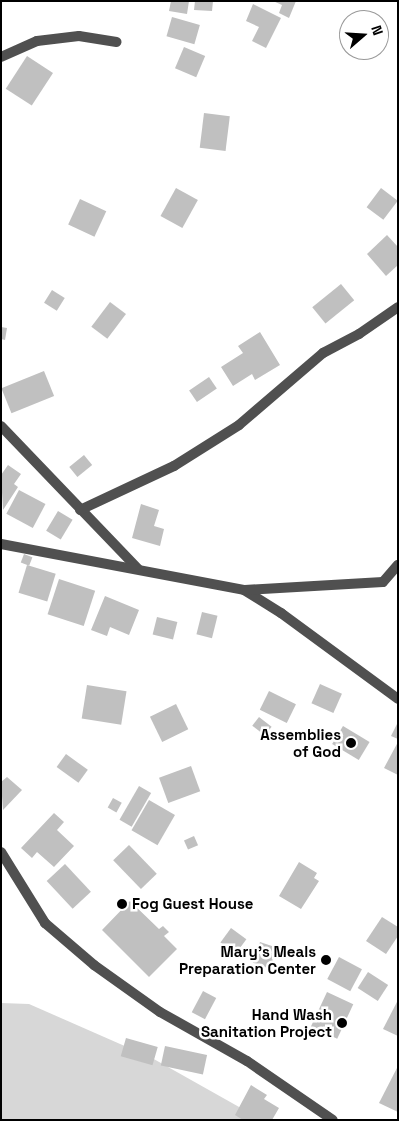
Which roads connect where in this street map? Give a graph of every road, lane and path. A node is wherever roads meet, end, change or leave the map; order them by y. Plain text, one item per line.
1 (117, 42) dead end
2 (1, 57) edge
3 (398, 307) edge
4 (1, 426) edge
5 (80, 510) junction
6 (1, 544) edge
7 (398, 565) edge
8 (138, 569) junction
9 (244, 590) junction
10 (398, 699) edge
11 (1, 852) edge
12 (333, 1120) edge

1 - 2 street
3 - 5 street
4 - 5 street
5 - 8 street
6 - 8 street
7 - 9 street
8 - 9 street
9 - 10 street
11 - 12 street

